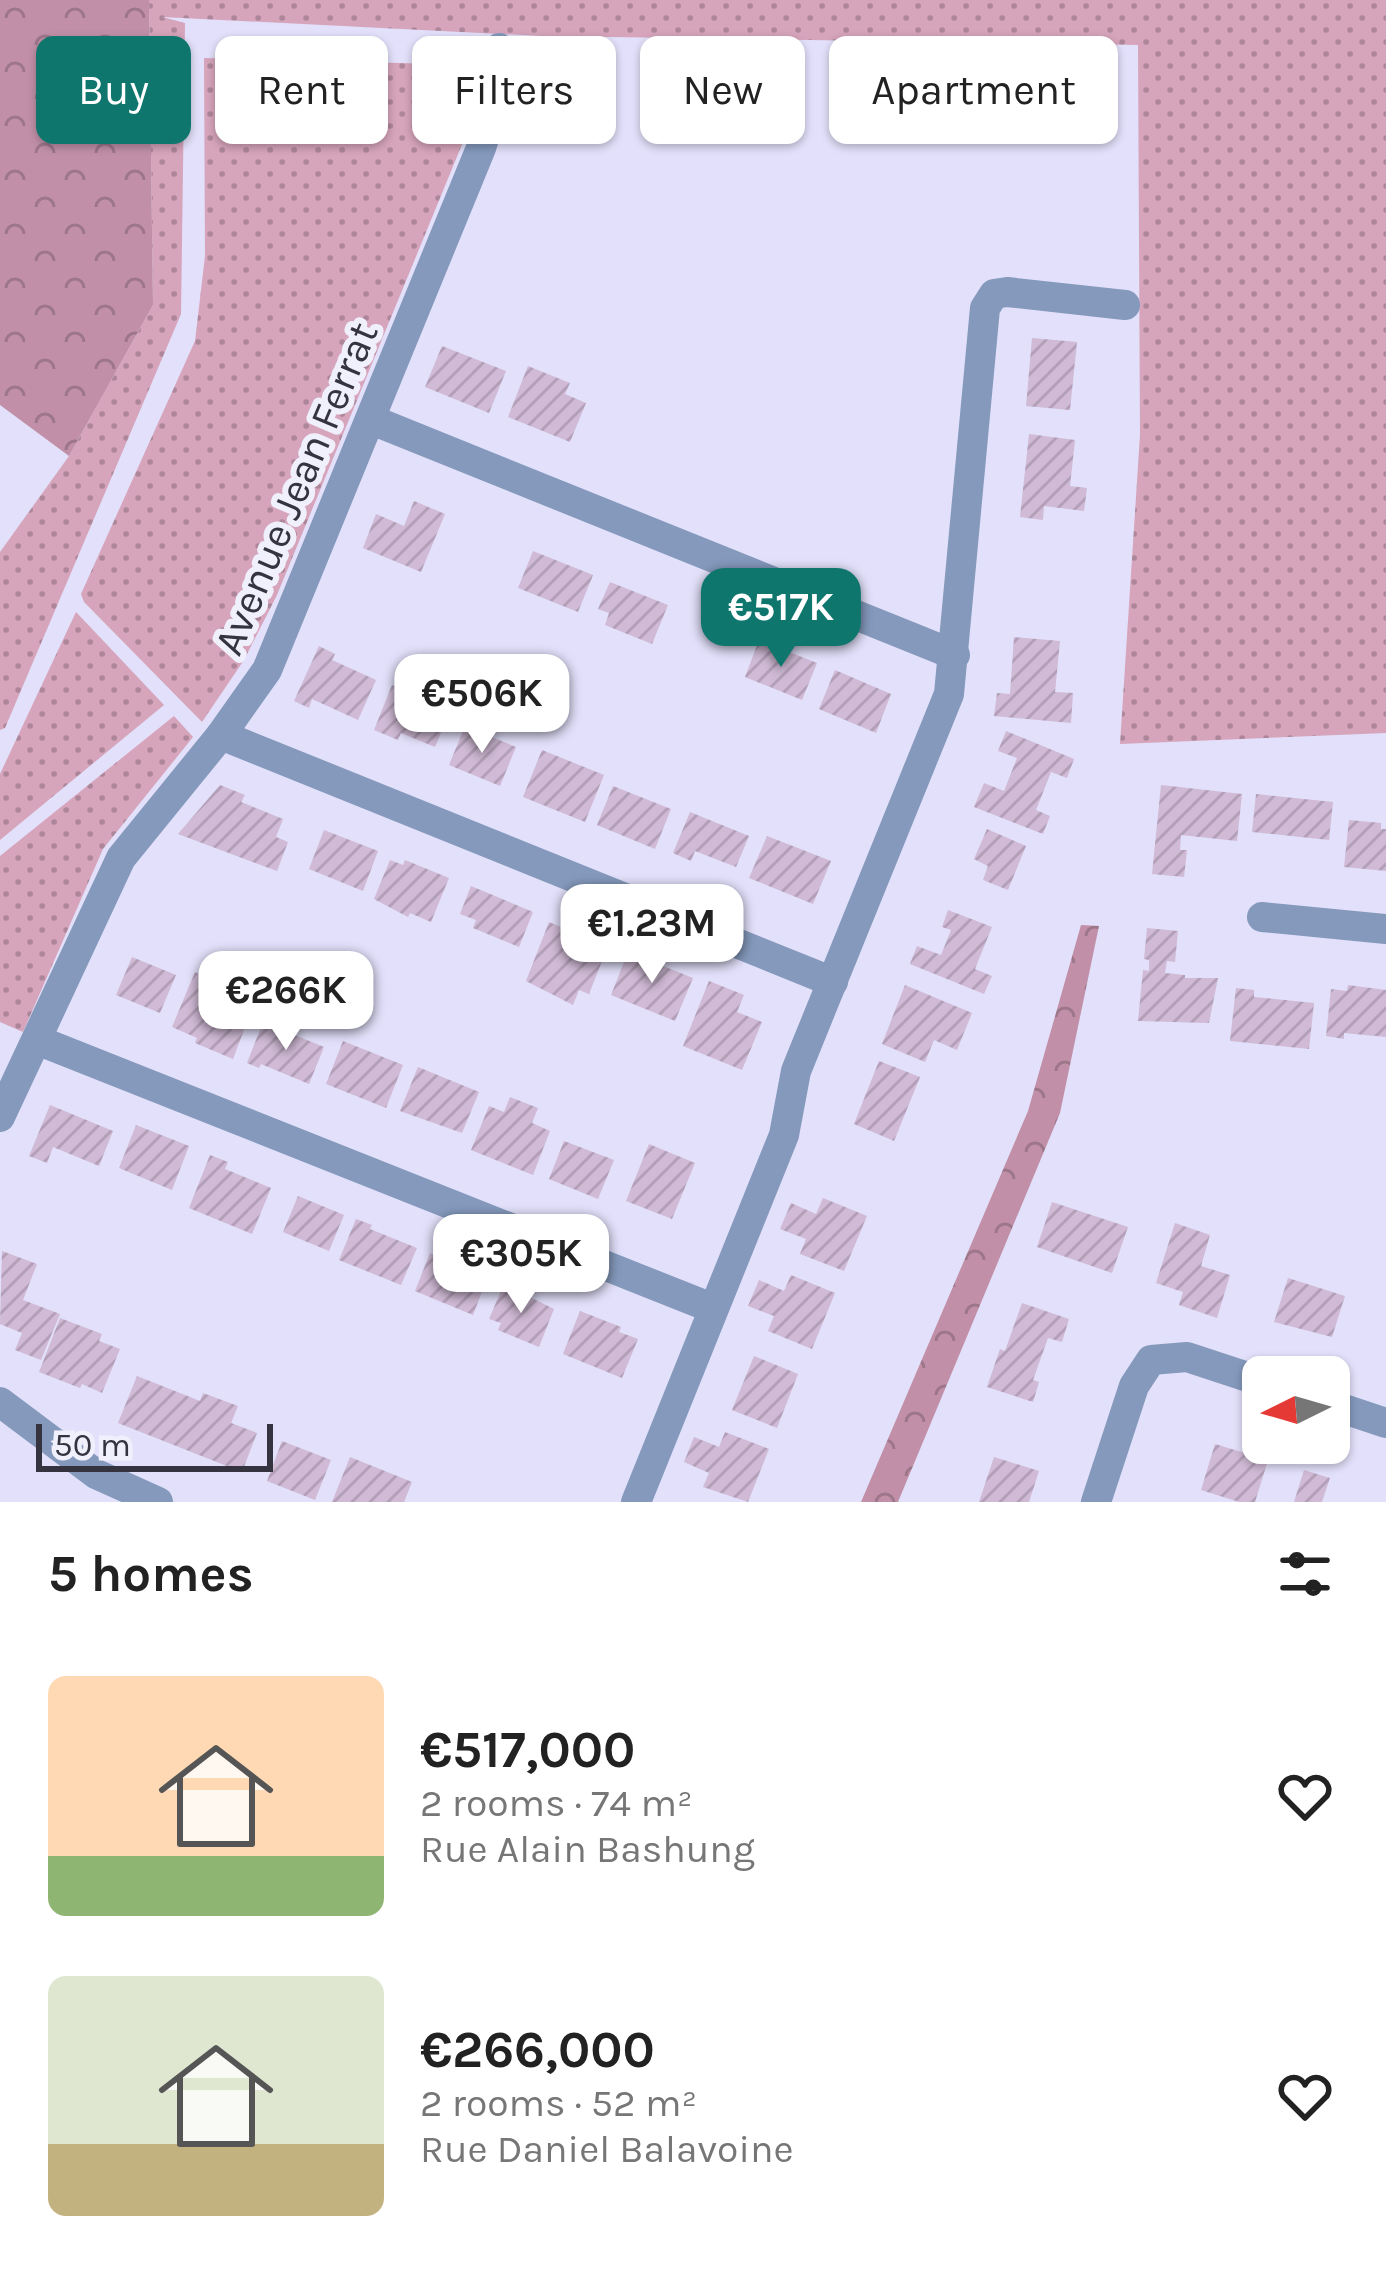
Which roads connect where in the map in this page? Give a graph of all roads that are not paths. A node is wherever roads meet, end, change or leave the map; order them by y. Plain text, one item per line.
1 (482, 144) edge
2 (1125, 305) dead end
3 (372, 420) junction
4 (955, 655) junction
5 (221, 735) junction
6 (1262, 917) dead end
7 (1386, 929) edge
8 (833, 982) junction
9 (37, 1040) junction
10 (8, 1078) edge
11 (0, 1118) edge
12 (712, 1308) junction
13 (1242, 1375) edge
14 (0, 1402) edge
15 (1350, 1411) edge
16 (1386, 1423) edge
17 (158, 1502) edge
18 (635, 1502) edge
19 (1096, 1502) edge

1 - 3 street, Avenue Jean Ferrat
2 - 4 street
3 - 4 street
3 - 5 street, Avenue Jean Ferrat
4 - 8 street
5 - 8 street
5 - 9 street, Avenue Jean Ferrat
6 - 7 street
8 - 12 street
9 - 10 street, Avenue Jean Ferrat
9 - 12 street
10 - 11 street, Avenue Jean Ferrat
12 - 18 street
13 - 19 street
14 - 17 street
15 - 16 street

